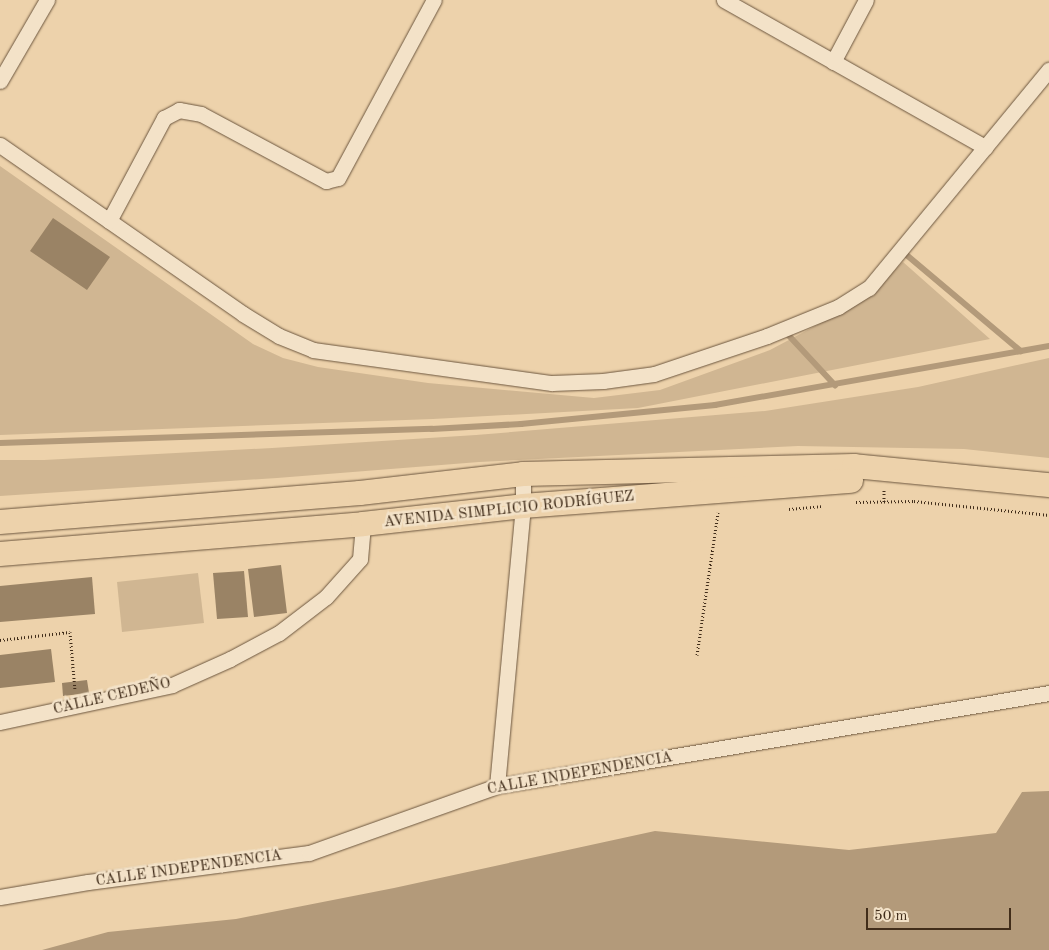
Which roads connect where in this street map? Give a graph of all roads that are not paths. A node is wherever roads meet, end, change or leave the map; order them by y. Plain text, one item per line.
1 (47, 0) edge
2 (434, 0) edge
3 (724, 0) edge
4 (866, 0) edge
5 (833, 62) junction
6 (1049, 70) edge
7 (0, 81) edge
8 (0, 145) edge
9 (985, 147) junction
10 (109, 221) junction
11 (523, 474) junction
12 (1018, 482) junction
13 (1049, 485) edge
14 (523, 506) junction
15 (0, 522) edge
16 (363, 524) junction
17 (0, 554) edge
18 (1049, 692) edge
19 (0, 722) edge
20 (497, 786) junction
21 (0, 897) edge

1 - 7 street
2 - 10 street
3 - 5 street
4 - 5 street
5 - 9 street
6 - 9 street
8 - 10 street
9 - 10 street
11 - 12 main road, AVENIDA SIMPLICIO RODRÍGUEZ
11 - 14 street
11 - 15 main road, AVENIDA SIMPLICIO RODRÍGUEZ
12 - 13 main road, AVENIDA SIMPLICIO RODRÍGUEZ
12 - 14 main road, AVENIDA SIMPLICIO RODRÍGUEZ
14 - 16 main road, AVENIDA SIMPLICIO RODRÍGUEZ
14 - 20 street
16 - 17 main road, AVENIDA SIMPLICIO RODRÍGUEZ
16 - 19 street, CALLE CEDEÑO
18 - 20 street, CALLE INDEPENDENCIA
20 - 21 street, CALLE INDEPENDENCIA

